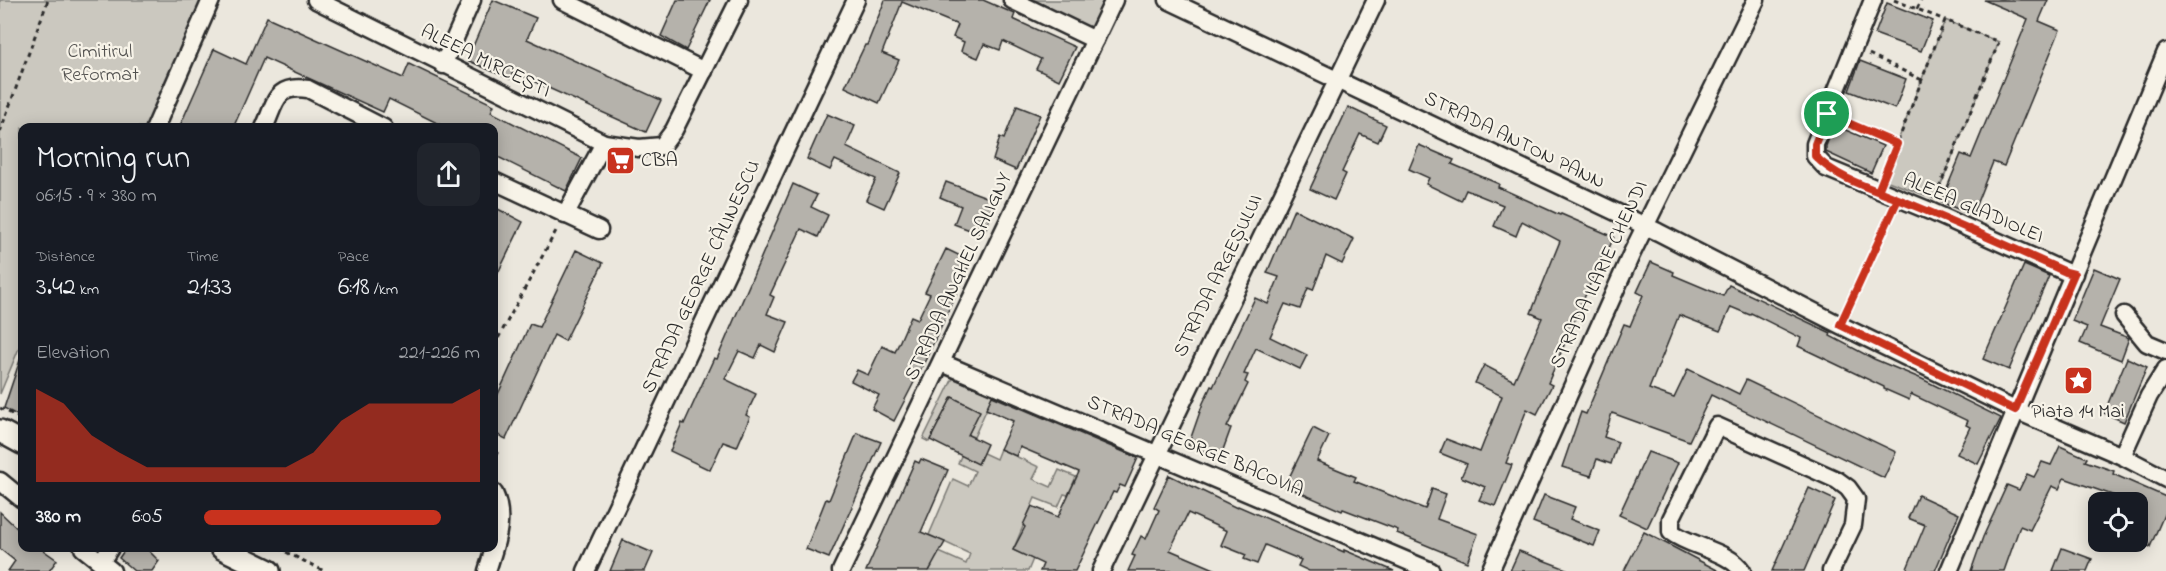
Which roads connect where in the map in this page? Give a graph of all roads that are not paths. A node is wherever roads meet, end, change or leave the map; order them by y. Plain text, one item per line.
1 (211, 0) edge
2 (316, 0) edge
3 (472, 0) edge
4 (562, 0) edge
5 (739, 0) edge
6 (856, 0) edge
7 (1012, 0) edge
8 (1114, 0) edge
9 (1168, 0) edge
10 (1376, 0) edge
11 (1756, 0) edge
12 (1873, 0) edge
13 (1095, 40) junction
14 (2166, 52) edge
15 (443, 65) junction
16 (704, 71) junction
17 (1338, 81) junction
18 (157, 123) edge
19 (266, 123) edge
20 (374, 123) edge
21 (604, 143) junction
22 (498, 183) edge
23 (565, 215) junction
24 (1645, 226) junction
25 (599, 231) dead end
26 (2074, 274) junction
27 (2124, 315) dead end
28 (2166, 351) edge
29 (942, 363) junction
30 (2166, 369) edge
31 (2158, 397) edge
32 (2015, 410) junction
33 (0, 430) edge
34 (18, 440) edge
35 (1156, 453) junction
36 (2122, 456) junction
37 (2166, 479) edge
38 (0, 482) edge
39 (18, 496) edge
40 (498, 507) edge
41 (498, 532) edge
42 (91, 552) edge
43 (230, 552) edge
44 (492, 552) edge
45 (108, 560) edge
46 (269, 571) edge
47 (487, 571) edge
48 (586, 571) edge
49 (842, 571) edge
50 (1101, 571) edge
51 (1431, 571) edge
52 (1490, 571) edge
53 (1742, 571) edge
54 (1831, 571) edge
55 (1949, 571) edge

1 - 18 street
2 - 15 street, ALEEA MIRCEȘTI
3 - 15 street
4 - 16 street
5 - 16 street, ALEEA MIRCEȘTI
6 - 48 street, STRADA GEORGE CĂLINESCU
7 - 13 street
8 - 13 street, STRADA ANGHEL SALIGNY
9 - 17 street, STRADA ANTON PANN
10 - 17 street, STRADA ARGEȘULUI
11 - 24 street, STRADA ILARIE CHENDI
12 - 26 street, ALEEA GLADIOLEI
13 - 29 street, STRADA ANGHEL SALIGNY
14 - 26 street
15 - 21 street, ALEEA MIRCEȘTI
16 - 21 street, ALEEA MIRCEȘTI
17 - 24 street, STRADA ANTON PANN
17 - 35 street, STRADA ARGEȘULUI
19 - 20 street
21 - 23 street
22 - 23 street
23 - 25 street
24 - 32 street, STRADA ANTON PANN
24 - 52 street, STRADA ILARIE CHENDI
26 - 32 street
27 - 28 street
29 - 35 street, STRADA GEORGE BACOVIA
29 - 49 street, STRADA ANGHEL SALIGNY
30 - 31 street
31 - 36 street
32 - 36 street, STRADA ANTON PANN
32 - 55 street
33 - 34 main road
35 - 50 street, STRADA ARGEȘULUI
35 - 51 street, STRADA GEORGE BACOVIA
36 - 37 street, STRADA ANTON PANN
38 - 39 street
40 - 41 street
42 - 45 street
43 - 46 main road
44 - 47 street
53 - 54 street

